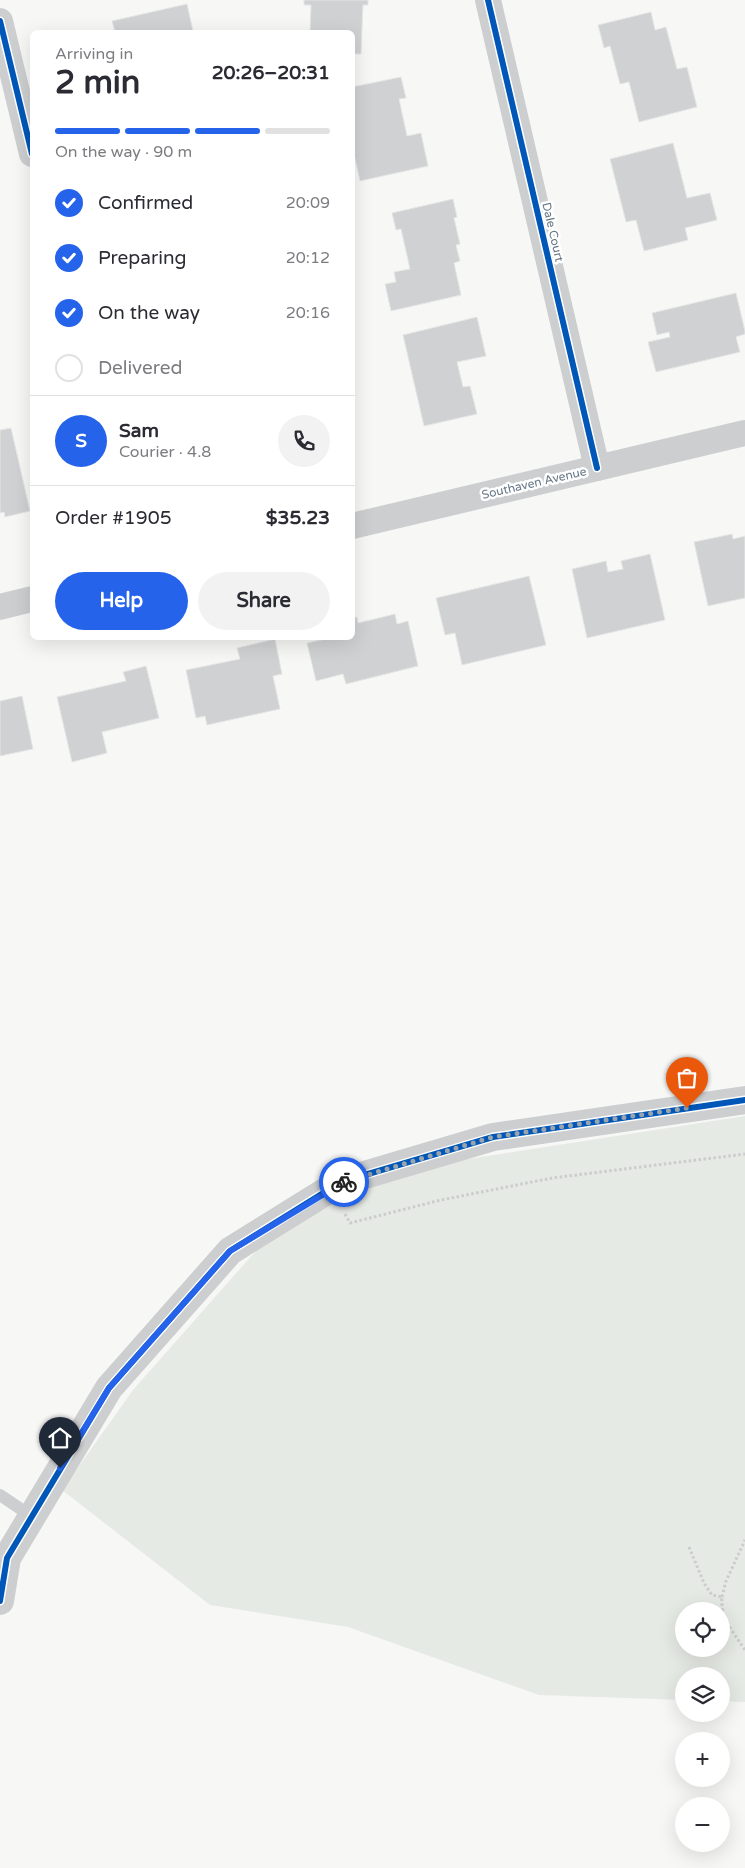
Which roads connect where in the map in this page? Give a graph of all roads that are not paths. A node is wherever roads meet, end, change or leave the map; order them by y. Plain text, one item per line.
1 (488, 0) edge
2 (0, 21) edge
3 (30, 146) edge
4 (745, 434) edge
5 (597, 468) junction
6 (355, 525) edge
7 (30, 599) edge
8 (0, 606) edge
9 (745, 1100) edge
10 (0, 1495) edge
11 (31, 1516) junction
12 (4, 1560) edge
13 (0, 1600) edge

1 - 5 street, Dale Court
2 - 3 street
4 - 5 street, Southaven Avenue
5 - 6 street, Southaven Avenue
7 - 8 street
9 - 11 street
10 - 11 lane
11 - 12 street
12 - 13 street

